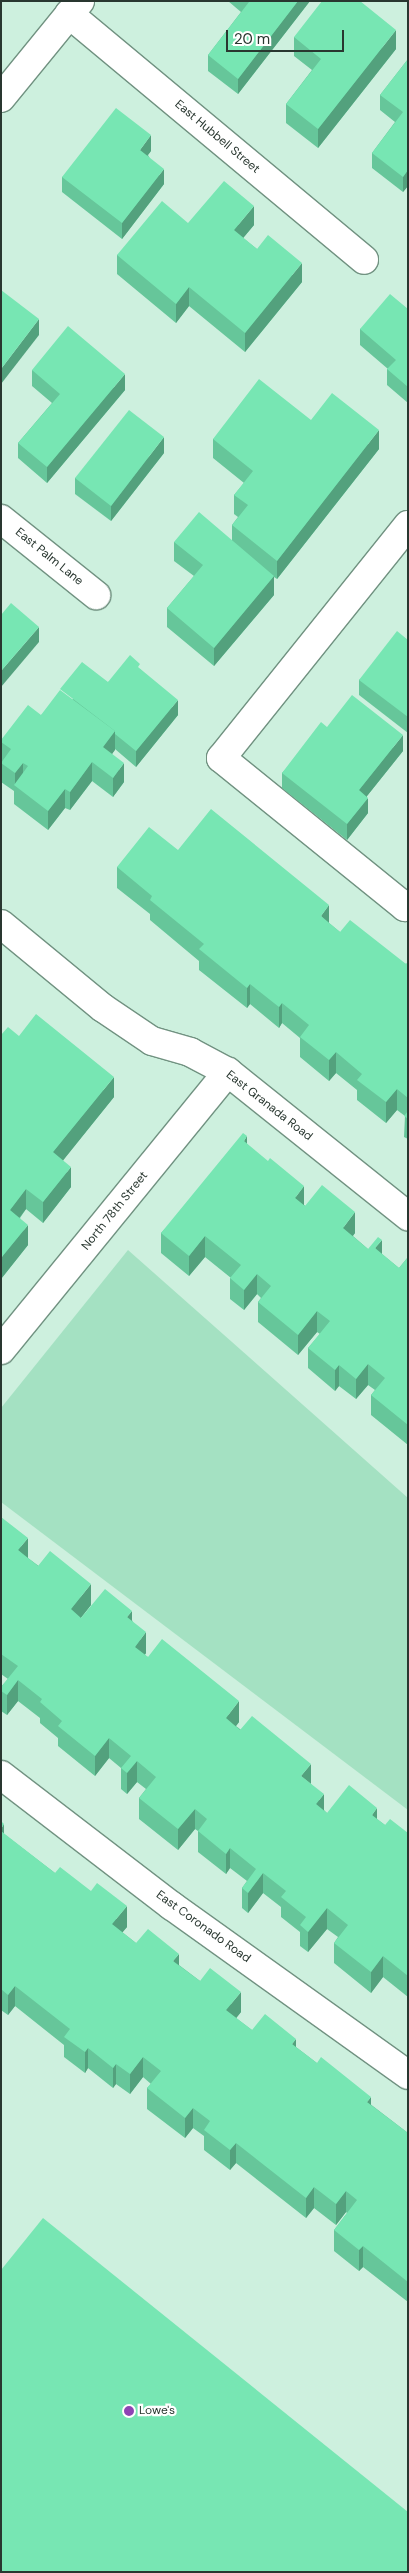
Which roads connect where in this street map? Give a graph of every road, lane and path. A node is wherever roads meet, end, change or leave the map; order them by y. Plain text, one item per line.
1 (74, 8) edge
2 (1, 98) edge
3 (364, 260) dead end
4 (1, 519) edge
5 (408, 526) edge
6 (96, 595) dead end
7 (406, 906) edge
8 (1, 924) edge
9 (228, 1072) junction
10 (408, 1216) edge
11 (1, 1350) edge
12 (1, 1775) edge
13 (408, 2075) edge

1 - 2 street
1 - 3 street, East Hubbell Street
4 - 6 street, East Palm Lane
5 - 7 street
8 - 9 street, East Granada Road
9 - 10 street, East Granada Road
9 - 11 street, North 78th Street
12 - 13 street, East Coronado Road

